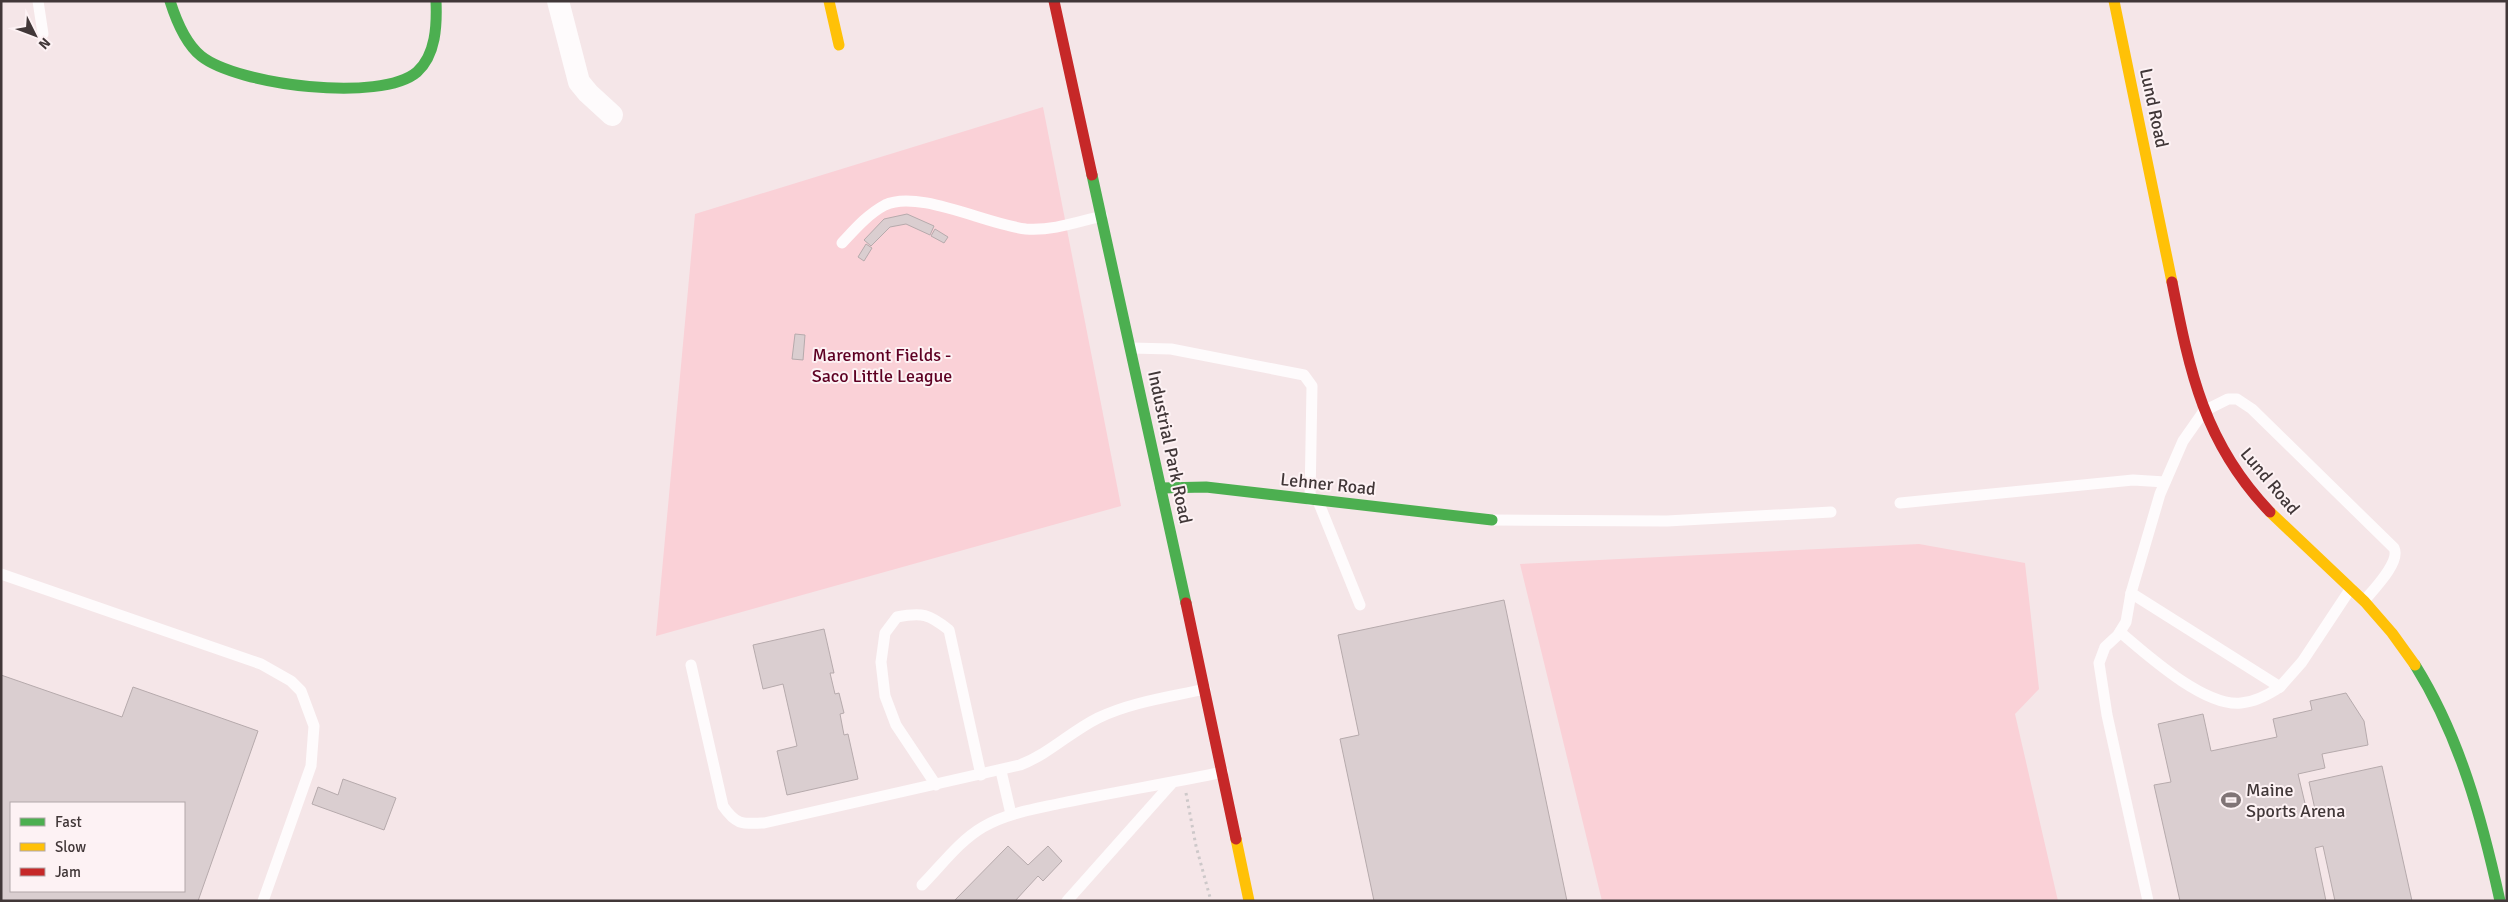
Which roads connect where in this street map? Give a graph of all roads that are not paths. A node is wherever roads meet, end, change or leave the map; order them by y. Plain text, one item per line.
1 (38, 1) edge
2 (170, 1) edge
3 (436, 1) edge
4 (558, 1) edge
5 (829, 1) edge
6 (1054, 1) edge
7 (2114, 1) edge
8 (43, 34) dead end
9 (839, 45) dead end
10 (612, 114) dead end
11 (1102, 216) junction
12 (842, 243) dead end
13 (1130, 348) junction
14 (2204, 411) junction
15 (2165, 482) junction
16 (1161, 488) junction
17 (1314, 500) junction
18 (1900, 503) dead end
19 (1831, 512) dead end
20 (1492, 520) joint
21 (1, 574) edge
22 (2350, 588) junction
23 (2131, 593) junction
24 (2364, 601) junction
25 (1360, 605) dead end
26 (2120, 632) junction
27 (691, 665) dead end
28 (2280, 687) junction
29 (1205, 689) junction
30 (1001, 770) junction
31 (1223, 772) junction
32 (981, 775) junction
33 (1172, 783) junction
34 (936, 785) junction
35 (1011, 814) junction
36 (922, 885) dead end
37 (263, 901) edge
38 (1067, 901) edge
39 (1249, 901) edge
40 (2148, 901) edge
41 (2500, 901) edge

1 - 8 lane
2 - 3 street
4 - 10 street
5 - 9 street
6 - 11 street, Industrial Park Road
7 - 14 street, Lund Road
11 - 12 lane
11 - 13 street, Industrial Park Road
13 - 16 street, Industrial Park Road
13 - 17 lane
14 - 15 lane
14 - 22 street, Lund Road
14 - 24 lane
15 - 18 lane
15 - 23 lane
16 - 17 street, Lehner Road
16 - 29 street, Industrial Park Road
17 - 20 street, Lehner Road
17 - 25 lane
19 - 20 lane
21 - 37 lane
22 - 24 street, Lund Road
22 - 28 lane
23 - 26 lane
23 - 28 lane
24 - 41 street, Lund Road
26 - 28 lane
26 - 40 lane
27 - 34 lane
29 - 30 lane
29 - 31 street, Industrial Park Road
30 - 32 lane
30 - 35 lane
31 - 33 lane
31 - 39 street, Industrial Park Road
32 - 34 lane
32 - 34 lane
33 - 35 lane
33 - 38 lane
35 - 36 lane

